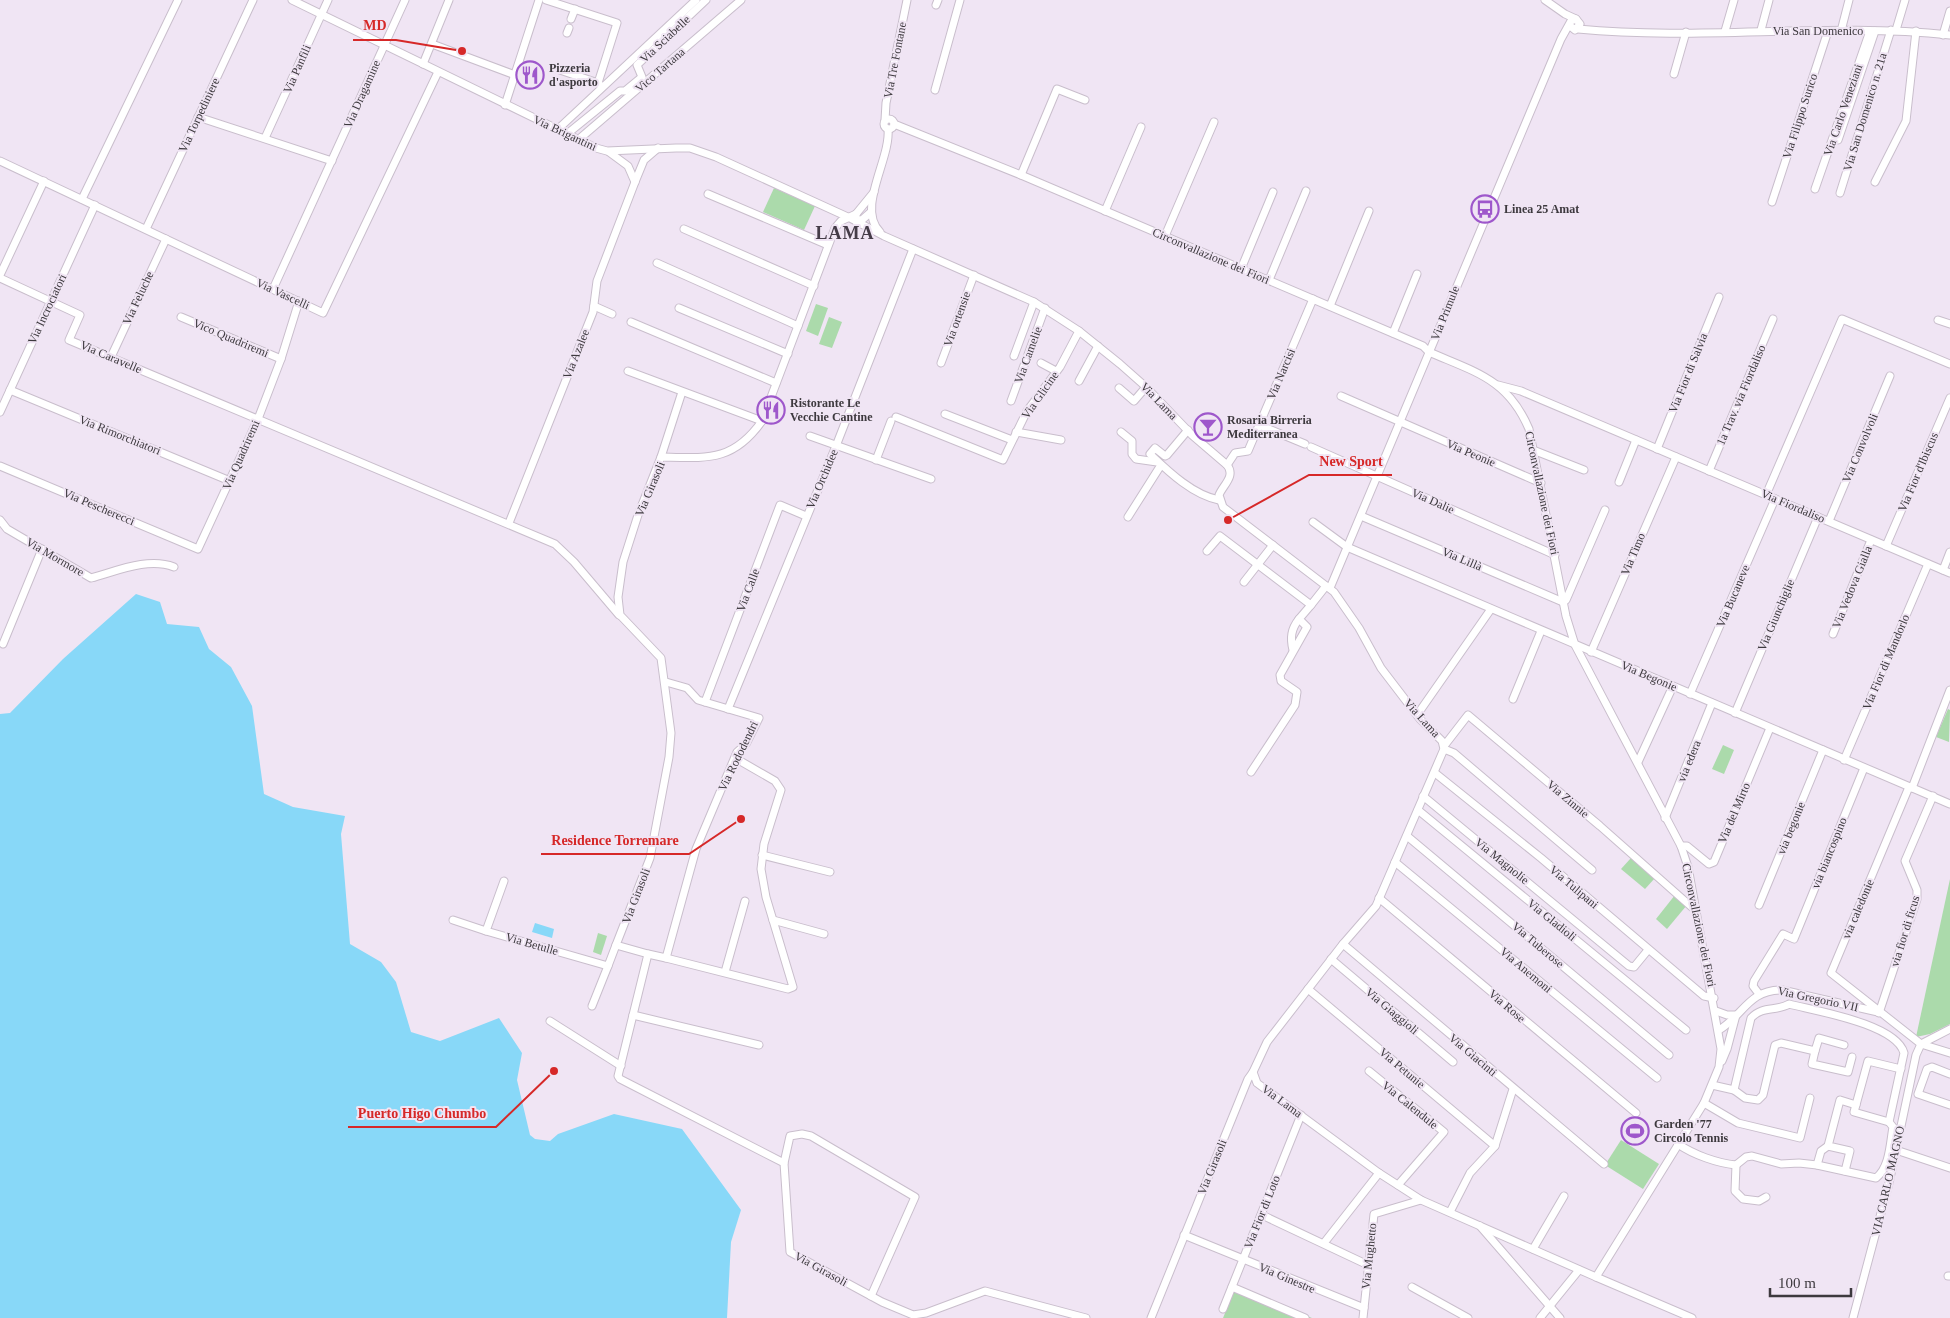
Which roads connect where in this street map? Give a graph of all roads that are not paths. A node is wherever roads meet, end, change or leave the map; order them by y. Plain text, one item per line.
1 (178, 0) edge
2 (252, 0) edge
3 (292, 0) edge
4 (328, 0) edge
5 (405, 0) edge
6 (449, 0) edge
7 (539, 0) edge
8 (546, 0) edge
9 (696, 0) edge
10 (706, 0) edge
11 (741, 0) edge
12 (907, 0) edge
13 (960, 0) edge
14 (1545, 0) edge
15 (1734, 0) edge
16 (1769, 0) edge
17 (1849, 0) edge
18 (1905, 0) edge
19 (575, 9) junction
20 (1950, 11) edge
21 (321, 14) junction
22 (1565, 14) junction
23 (572, 19) dead end
24 (1578, 20) junction
25 (1572, 27) junction
26 (1761, 30) junction
27 (1894, 30) junction
28 (1595, 31) junction
29 (1726, 31) junction
30 (1828, 31) junction
31 (1841, 31) junction
32 (1873, 31) junction
33 (1916, 31) junction
34 (1686, 32) junction
35 (1947, 35) edge
36 (432, 44) junction
37 (384, 45) junction
38 (423, 64) junction
39 (554, 68) dead end
40 (438, 72) junction
41 (1674, 74) dead end
42 (515, 75) junction
43 (600, 85) junction
44 (935, 90) dead end
45 (1085, 100) dead end
46 (505, 104) junction
47 (198, 117) junction
48 (885, 120) joint
49 (1214, 122) dead end
50 (891, 126) junction
51 (1141, 127) dead end
52 (557, 130) junction
53 (567, 134) junction
54 (265, 138) junction
55 (578, 140) junction
56 (1838, 140) dead end
57 (658, 148) junction
58 (628, 150) junction
59 (642, 150) junction
60 (607, 151) junction
61 (0, 160) edge
62 (644, 160) junction
63 (332, 161) junction
64 (628, 166) junction
65 (1021, 175) junction
66 (44, 181) junction
67 (636, 182) junction
68 (1875, 182) dead end
69 (1815, 189) dead end
70 (1306, 191) dead end
71 (874, 192) junction
72 (1273, 192) dead end
73 (1840, 193) dead end
74 (708, 194) dead end
75 (82, 199) junction
76 (1772, 202) dead end
77 (95, 205) junction
78 (863, 207) junction
79 (836, 211) junction
80 (1106, 211) junction
81 (1368, 211) dead end
82 (871, 212) junction
83 (854, 217) junction
84 (146, 229) junction
85 (684, 229) dead end
86 (884, 236) junction
87 (1165, 236) junction
88 (166, 239) junction
89 (828, 245) junction
90 (914, 249) junction
91 (657, 263) dead end
92 (1241, 269) junction
93 (1417, 274) dead end
94 (974, 275) junction
95 (0, 277) edge
96 (1269, 280) junction
97 (814, 286) junction
98 (273, 289) junction
99 (1719, 297) dead end
100 (1313, 299) junction
101 (51, 302) junction
102 (299, 302) junction
103 (1034, 302) junction
104 (594, 306) junction
105 (1330, 306) junction
106 (679, 308) dead end
107 (1045, 308) junction
108 (612, 314) dead end
109 (181, 317) dead end
110 (1773, 319) dead end
111 (1938, 320) dead end
112 (631, 322) dead end
113 (1950, 324) edge
114 (798, 326) junction
115 (1079, 331) junction
116 (1393, 333) junction
117 (1098, 346) junction
118 (1429, 352) junction
119 (788, 354) junction
120 (1014, 356) dead end
121 (111, 357) junction
122 (281, 360) junction
123 (941, 363) dead end
124 (1041, 363) dead end
125 (1950, 364) edge
126 (628, 371) dead end
127 (1056, 371) junction
128 (1890, 376) dead end
129 (1079, 381) dead end
130 (776, 384) junction
131 (1496, 384) junction
132 (1146, 387) junction
133 (1119, 388) dead end
134 (10, 390) junction
135 (682, 392) junction
136 (1341, 396) dead end
137 (1950, 398) edge
138 (1011, 401) dead end
139 (0, 412) edge
140 (945, 414) dead end
141 (258, 418) junction
142 (762, 421) junction
143 (1401, 422) junction
144 (1259, 425) junction
145 (1188, 430) junction
146 (1016, 432) junction
147 (1121, 432) dead end
148 (810, 436) dead end
149 (1012, 440) junction
150 (1062, 440) dead end
151 (1636, 440) junction
152 (836, 446) junction
153 (1657, 449) junction
154 (1533, 450) junction
155 (662, 457) junction
156 (1676, 457) junction
157 (876, 460) junction
158 (1159, 464) junction
159 (1227, 465) junction
160 (0, 466) edge
161 (1584, 470) dead end
162 (1709, 471) junction
163 (1378, 477) junction
164 (932, 479) dead end
165 (230, 481) junction
166 (1619, 482) dead end
167 (1541, 483) junction
168 (1766, 495) junction
169 (1775, 499) junction
170 (1219, 500) junction
171 (1605, 510) dead end
172 (806, 516) junction
173 (1360, 516) junction
174 (1818, 516) junction
175 (1128, 517) dead end
176 (0, 520) edge
177 (1829, 521) junction
178 (1313, 522) dead end
179 (509, 523) junction
180 (1871, 540) junction
181 (1272, 545) junction
182 (1886, 546) junction
183 (1347, 547) junction
184 (42, 549) junction
185 (198, 549) joint
186 (1207, 551) dead end
187 (1950, 554) edge
188 (1555, 555) junction
189 (1928, 564) junction
190 (1257, 565) junction
191 (174, 567) dead end
192 (1946, 571) edge
193 (1244, 582) dead end
194 (1328, 587) junction
195 (1563, 602) junction
196 (1311, 605) junction
197 (1491, 609) junction
198 (620, 616) junction
199 (1541, 631) junction
200 (1833, 634) dead end
201 (3, 644) dead end
202 (1575, 645) junction
203 (1591, 652) junction
204 (666, 682) junction
205 (1672, 686) junction
206 (1950, 690) edge
207 (1690, 694) junction
208 (1513, 699) dead end
209 (706, 702) junction
210 (1712, 703) junction
211 (728, 709) junction
212 (1735, 713) junction
213 (1417, 715) junction
214 (1770, 728) junction
215 (1444, 748) junction
216 (1822, 750) junction
217 (735, 758) junction
218 (1844, 760) junction
219 (1638, 762) junction
220 (1864, 768) junction
221 (1251, 772) dead end
222 (1435, 774) junction
223 (1910, 788) junction
224 (1423, 796) junction
225 (1933, 796) junction
226 (1950, 804) edge
227 (1418, 810) junction
228 (1665, 818) junction
229 (1407, 836) junction
230 (1681, 846) junction
231 (762, 856) junction
232 (1395, 862) junction
233 (1592, 870) dead end
234 (830, 872) dead end
235 (504, 881) dead end
236 (1379, 898) junction
237 (745, 901) dead end
238 (1759, 905) dead end
239 (1696, 911) junction
240 (453, 920) dead end
241 (773, 920) junction
242 (486, 931) junction
243 (824, 934) dead end
244 (1342, 944) junction
245 (616, 945) junction
246 (1648, 950) junction
247 (648, 954) junction
248 (666, 958) junction
249 (1331, 959) junction
250 (608, 966) junction
251 (725, 972) junction
252 (1308, 989) junction
253 (1759, 994) junction
254 (1714, 998) junction
255 (592, 1006) dead end
256 (1716, 1011) junction
257 (1879, 1012) junction
258 (634, 1014) junction
259 (1736, 1015) junction
260 (550, 1021) dead end
261 (1950, 1029) edge
262 (1686, 1030) dead end
263 (1719, 1030) junction
264 (1920, 1044) junction
265 (760, 1045) dead end
266 (1844, 1045) dead end
267 (1815, 1050) junction
268 (1950, 1053) edge
269 (1669, 1055) dead end
270 (1852, 1057) dead end
271 (1453, 1062) dead end
272 (621, 1066) junction
273 (1719, 1068) junction
274 (1901, 1069) junction
275 (1369, 1071) dead end
276 (1252, 1072) junction
277 (1950, 1074) edge
278 (1899, 1077) junction
279 (1657, 1078) dead end
280 (1911, 1080) junction
281 (1712, 1086) junction
282 (1513, 1089) junction
283 (1734, 1090) junction
284 (1909, 1091) junction
285 (1918, 1094) junction
286 (1810, 1098) dead end
287 (1704, 1103) junction
288 (1856, 1105) junction
289 (1950, 1105) edge
290 (1636, 1113) dead end
291 (1301, 1115) junction
292 (1889, 1122) junction
293 (1678, 1144) junction
294 (1495, 1146) junction
295 (1828, 1146) junction
296 (1896, 1150) junction
297 (1890, 1162) junction
298 (784, 1163) junction
299 (1604, 1164) dead end
300 (1736, 1165) junction
301 (1817, 1165) junction
302 (1950, 1168) edge
303 (1846, 1171) junction
304 (1379, 1172) junction
305 (1398, 1185) junction
306 (1564, 1196) dead end
307 (1766, 1197) dead end
308 (1421, 1200) junction
309 (1450, 1212) junction
310 (1262, 1215) junction
311 (1479, 1225) junction
312 (1184, 1235) junction
313 (1324, 1243) junction
314 (1533, 1249) junction
315 (1243, 1260) junction
316 (1368, 1265) junction
317 (1579, 1270) junction
318 (1596, 1277) junction
319 (1232, 1287) junction
320 (1412, 1287) dead end
321 (871, 1296) junction
322 (1223, 1308) dead end
323 (1364, 1308) junction
324 (1551, 1308) junction
325 (1086, 1318) edge
326 (1151, 1318) edge
327 (1305, 1318) edge
328 (1362, 1318) edge
329 (1468, 1318) edge
330 (1540, 1318) edge
331 (1560, 1318) edge
332 (1692, 1318) edge
333 (1853, 1318) edge

1 - 75 street
2 - 47 street, Via Torpediniere
3 - 21 street, Via Brigantini
4 - 21 street, Via Panfili
5 - 37 street, Via Dragamine
6 - 36 street
7 - 42 street
8 - 19 street
9 - 43 street, Via Sciabelle
10 - 53 street, Via Sciabelle
11 - 55 street, Vico Tartana
12 - 48 street, Via Tre Fontane
13 - 44 street
14 - 22 street
15 - 29 street
16 - 26 street
17 - 31 street
18 - 27 street, Via San Domenico n. 21a
19 - 23 street
19 - 43 street
20 - 35 street
21 - 37 street, Via Brigantini
21 - 54 street, Via Panfili
22 - 24 street
22 - 25 street
24 - 25 street
24 - 28 street
25 - 28 street, Via San Domenico
25 - 118 street, Via Primule
26 - 29 street, Via San Domenico
26 - 30 street, Via San Domenico
27 - 32 street, Via San Domenico
27 - 33 street, Via San Domenico
27 - 73 street, Via San Domenico n. 21a
28 - 34 street, Via San Domenico
29 - 34 street, Via San Domenico
30 - 31 street, Via San Domenico
30 - 76 street, Via Filippo Surico
31 - 32 street, Via San Domenico
32 - 56 street
32 - 69 street, Via Carlo Veneziani
33 - 35 street, Via San Domenico
33 - 68 street
34 - 41 street
36 - 38 street
36 - 42 street
37 - 38 street, Via Brigantini
37 - 63 street, Via Dragamine
38 - 40 street, Via Brigantini
39 - 43 street
40 - 46 street, Via Brigantini
40 - 102 street, Via Vascelli
42 - 46 street
43 - 52 street, Via Sciabelle
45 - 65 street
46 - 52 street, Via Brigantini
47 - 54 street
47 - 84 street, Via Torpediniere
48 - 50 street, Circonvallazione dei Fiori
49 - 87 street
50 - 65 street, Circonvallazione dei Fiori
50 - 71 street
51 - 80 street
52 - 53 street, Via Brigantini
53 - 55 street, Via Brigantini
54 - 63 street
55 - 60 street, Via Brigantini
57 - 59 street, Via Brigantini
57 - 62 street, Via Azalee
57 - 79 street, Via Brigantini
58 - 59 street, Via Brigantini
58 - 60 street, Via Brigantini
58 - 64 street
59 - 62 street
60 - 64 street
61 - 66 street, Via Vascelli
62 - 67 street, Via Azalee
63 - 98 street, Via Dragamine
64 - 67 street
65 - 80 street, Circonvallazione dei Fiori
66 - 75 street, Via Vascelli
66 - 95 street
67 - 104 street, Via Azalee
70 - 96 street
71 - 78 street
71 - 82 street
72 - 92 street
74 - 89 street
75 - 77 street, Via Vascelli
77 - 84 street, Via Vascelli
77 - 101 street, Via Incrociatori
78 - 79 street
78 - 83 street
79 - 83 street, Via Brigantini
80 - 87 street, Circonvallazione dei Fiori
81 - 105 street
82 - 83 street
82 - 86 street
83 - 86 street, Via Brigantini
83 - 89 street, Via Girasoli
84 - 88 street, Via Vascelli
85 - 97 street
86 - 90 street, Via Lama
87 - 92 street, Circonvallazione dei Fiori
88 - 98 street, Via Vascelli
88 - 121 street, Via Feluche
89 - 97 street, Via Girasoli
90 - 94 street, Via Lama
90 - 152 street, Via Orchidee
91 - 114 street
92 - 96 street, Circonvallazione dei Fiori
93 - 116 street
94 - 103 street, Via Lama
94 - 123 street, Via ortensie
95 - 101 street, Via Caravelle
96 - 100 street, Circonvallazione dei Fiori
97 - 114 street, Via Girasoli
98 - 102 street, Via Vascelli
99 - 153 street, Via Fior di Salvia
100 - 105 street, Circonvallazione dei Fiori
100 - 144 street, Via Narcisi
101 - 121 street, Via Caravelle
101 - 134 street, Via Incrociatori
102 - 122 street, Via Quadriremi
103 - 107 street, Via Lama
103 - 120 street
104 - 108 street
104 - 179 street, Via Azalee
105 - 116 street, Circonvallazione dei Fiori
106 - 119 street
107 - 115 street, Via Lama
107 - 138 street, Via Camelie
109 - 122 street, Vico Quadriremi
110 - 162 street, 1a Trav. via Fiordaliso
111 - 113 street
112 - 130 street
114 - 119 street, Via Girasoli
115 - 117 street, Via Lama
115 - 127 street, Via Glicine
116 - 118 street, Circonvallazione dei Fiori
117 - 129 street
117 - 132 street, Via Lama
118 - 131 street, Circonvallazione dei Fiori
118 - 143 street, Via Primule
119 - 130 street, Via Girasoli
121 - 141 street, Via Caravelle
122 - 141 street, Via Quadriremi
124 - 127 street
125 - 168 street
126 - 135 street
127 - 146 street, Via Glicine
128 - 177 street, Via Convolvoli
130 - 142 street, Via Girasoli
131 - 151 street, Via Fiordaliso
131 - 154 street, Circonvallazione dei Fiori
132 - 133 street
132 - 145 street, Via Lama
134 - 139 street, Via Incrociatori
134 - 165 street, Via Rimorchiatori
135 - 142 street
135 - 155 street
136 - 143 street, Via Peonie
137 - 182 street, Via Fior d'Ibiscus
140 - 149 street
141 - 165 street, Via Quadriremi
141 - 179 street, Via Caravelle
142 - 155 street, Via Girasoli
143 - 163 street, Via Primule
143 - 167 street, Via Peonie
144 - 159 street, Via Narcisi
144 - 163 street, Via Dalie
145 - 158 street
145 - 159 street, Via Lama
146 - 149 street, Via Glicine
146 - 150 street
147 - 158 street
148 - 152 street
149 - 157 street, Via Glicine
151 - 153 street, Via Fiordaliso
151 - 166 street
152 - 157 street
152 - 172 street, Via Orchidee
153 - 156 street, Via Fiordaliso
154 - 161 street
154 - 167 street, Circonvallazione dei Fiori
155 - 198 street, Via Girasoli
156 - 162 street, Via Fiordaliso
156 - 203 street, Via Timo
157 - 164 street
158 - 170 street
158 - 175 street
159 - 170 street
160 - 185 street, Via Pescherecci
162 - 168 street, Via Fiordaliso
163 - 173 street, Via Primule
163 - 188 street, Via Dalie
165 - 185 street, Via Quadriremi
167 - 188 street, Circonvallazione dei Fiori
168 - 169 street, Via Fiordaliso
169 - 174 street, Via Fiordaliso
169 - 207 street, Via Bucaneve
170 - 181 street, Via Lama
171 - 195 street
172 - 209 street, Via Calle
172 - 211 street, Via Orchidee
173 - 183 street, Via Primule
173 - 195 street, Via Lillà
174 - 177 street, Via Fiordaliso
174 - 212 street, Via Giunchiglie
176 - 184 street, Via Mormore
177 - 180 street, Via Fiordaliso
178 - 183 street, Via Begonie
179 - 198 street, Via Caravelle
180 - 182 street, Via Fiordaliso
180 - 200 street, Via Vedova Gialla
181 - 190 street
181 - 194 street, Via Lama
182 - 189 street, Via Fiordaliso
183 - 194 street, Via Primule
183 - 197 street, Via Begonie
184 - 191 street, Via Mormore
184 - 201 street
186 - 190 street
187 - 192 street
188 - 195 street, Circonvallazione dei Fiori
189 - 192 street, Via Fiordaliso
189 - 218 street, Via Fior di Mandorlo
190 - 193 street
190 - 196 street
194 - 196 street, Via Primule
194 - 213 street, Via Lama
195 - 202 street, Circonvallazione dei Fiori
196 - 221 street, Via Primule
197 - 199 street, Via Begonie
197 - 213 street
198 - 204 street, Via Girasoli
199 - 202 street, Via Begonie
199 - 208 street
202 - 203 street, Via Begonie
202 - 219 street, Circonvallazione dei Fiori
203 - 205 street, Via Begonie
204 - 209 street, Via Rododendri
204 - 245 street, Via Girasoli
205 - 207 street, Via Begonie
205 - 219 street
206 - 223 street
207 - 210 street, Via Begonie
209 - 211 street, Via Rododendri
210 - 212 street, Via Begonie
210 - 228 street, via edera
211 - 217 street, Via Rododendri
212 - 214 street, Via Begonie
213 - 215 street, Via Lama
214 - 216 street, Via Begonie
214 - 230 street, Via del Mirto
215 - 222 street, Via Lama
215 - 233 street, Via Lama
215 - 239 street, Via Zinnie
216 - 218 street, Via Begonie
216 - 238 street, via begonie
217 - 231 street
217 - 248 street, Via Rododendri
218 - 220 street, Via Begonie
219 - 228 street, Circonvallazione dei Fiori
220 - 223 street, Via Begonie
220 - 253 street, via biancospino
222 - 224 street, Via Lama
222 - 246 street, Via Tulipani
223 - 225 street, Via Begonie
223 - 257 street, via caledonie
224 - 227 street, Via Lama
224 - 246 street, Via Magnolie
225 - 226 street, Via Begonie
225 - 257 street, via fior di ficus
227 - 229 street, Via Lama
227 - 262 street, Via Gladioli
228 - 230 street, Circonvallazione dei Fiori
229 - 232 street, Via Lama
229 - 269 street, Via Tuberose
230 - 239 street, Circonvallazione dei Fiori
231 - 234 street
231 - 241 street
232 - 236 street, Via Lama
232 - 279 street, Via Anemoni
235 - 242 street
236 - 244 street, Via Lama
236 - 290 street, Via Rose
237 - 251 street
239 - 254 street, Circonvallazione dei Fiori
240 - 242 street, Via Betulle
241 - 243 street
241 - 251 street
242 - 250 street, Via Betulle
244 - 249 street, Via Lama
244 - 282 street, Via Giacinti
245 - 247 street
245 - 250 street
246 - 254 street, Via Tulipani
247 - 248 street
247 - 258 street
248 - 251 street
249 - 252 street, Via Lama
249 - 271 street, Via Giaggioli
250 - 255 street
252 - 276 street, Via Lama
252 - 294 street, Via Petunie
253 - 257 street, Via Gregorio VII
253 - 259 street, Via Gregorio VII
254 - 256 street, Circonvallazione dei Fiori
256 - 259 street
256 - 263 street, Circonvallazione dei Fiori
257 - 264 street
258 - 265 street
258 - 272 street
259 - 263 street, Via Gregorio VII
259 - 273 street
260 - 272 street
261 - 264 street
263 - 273 street, Circonvallazione dei Fiori
264 - 268 street
264 - 280 street, VIA CARLO MAGNO
266 - 267 street
267 - 270 street
267 - 283 street
272 - 298 street
273 - 281 street, Circonvallazione dei Fiori
274 - 278 street
274 - 283 street
274 - 288 street
275 - 305 street, Via Calendule
276 - 291 street, Via Lama
276 - 312 street, Via Girasoli
277 - 285 street
278 - 280 street
278 - 292 street
280 - 284 street, VIA CARLO MAGNO
281 - 283 street
281 - 287 street, Circonvallazione dei Fiori
282 - 294 street
282 - 299 street, Via Giacinti
284 - 285 street
284 - 296 street, VIA CARLO MAGNO
285 - 289 street
286 - 287 street
287 - 293 street, Circonvallazione dei Fiori
288 - 292 street, VIA CARLO MAGNO
288 - 295 street
291 - 304 street, Via Lama
291 - 310 street, Via Fior di Loto
292 - 297 street
293 - 300 street
293 - 318 street, Circonvallazione dei Fiori
294 - 309 street
295 - 301 street
295 - 303 street
296 - 297 street, VIA CARLO MAGNO
296 - 302 street
297 - 303 street
297 - 333 street, VIA CARLO MAGNO
298 - 321 street, Via Girasoli
298 - 321 street
300 - 301 street
300 - 307 street
301 - 303 street
304 - 305 street, Via Lama
304 - 313 street
305 - 308 street, Via Lama
306 - 314 street
308 - 309 street, Via Lama
308 - 316 street, Via Mughetto
309 - 311 street, Via Lama
310 - 313 street
310 - 315 street, Via Fior di Loto
311 - 314 street, Via Lama
311 - 324 street
312 - 315 street, Via Ginestre
312 - 326 street, Via Girasoli
313 - 316 street
314 - 317 street, Via Lama
315 - 319 street, Via Fior di Loto
315 - 323 street, Via Ginestre
316 - 323 street, Via Mughetto
317 - 318 street, Via Lama
317 - 324 street
318 - 332 street
319 - 322 street, Via Fior di Loto
319 - 327 street
320 - 329 street
321 - 325 street, Via Girasoli
323 - 328 street, Via Mughetto
324 - 330 street
324 - 331 street

